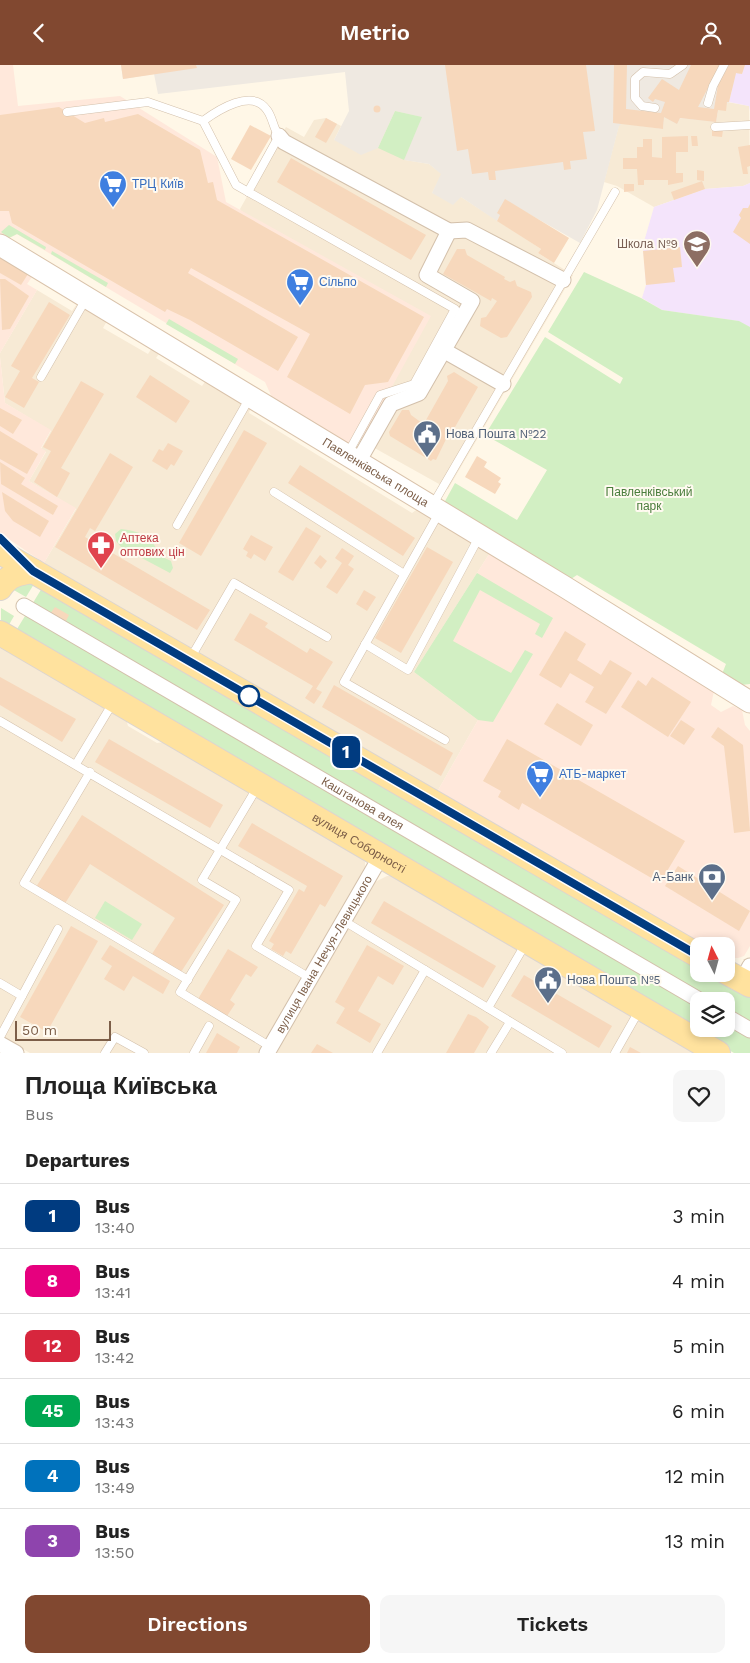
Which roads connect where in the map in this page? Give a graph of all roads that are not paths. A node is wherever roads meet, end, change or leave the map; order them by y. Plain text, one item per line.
1 (683, 65) edge
2 (724, 65) edge
3 (708, 103) dead end
4 (655, 108) dead end
5 (67, 112) dead end
6 (203, 121) junction
7 (750, 125) edge
8 (715, 127) dead end
9 (279, 136) junction
10 (248, 192) junction
11 (615, 193) dead end
12 (449, 231) junction
13 (0, 245) edge
14 (563, 281) junction
15 (87, 297) junction
16 (443, 350) junction
17 (40, 377) dead end
18 (503, 384) junction
19 (250, 397) junction
20 (352, 458) junction
21 (274, 492) dead end
22 (436, 509) junction
23 (177, 525) dead end
24 (480, 536) junction
25 (0, 538) edge
26 (0, 552) edge
27 (33, 571) junction
28 (404, 574) junction
29 (0, 588) edge
30 (24, 606) dead end
31 (0, 633) edge
32 (327, 637) dead end
33 (365, 644) junction
34 (189, 661) junction
35 (115, 700) junction
36 (750, 702) edge
37 (0, 721) edge
38 (445, 740) dead end
39 (76, 763) junction
40 (90, 772) junction
41 (259, 785) junction
42 (220, 849) junction
43 (381, 856) junction
44 (344, 921) junction
45 (58, 929) dead end
46 (527, 941) junction
47 (690, 951) edge
48 (425, 970) junction
49 (310, 979) junction
50 (188, 980) junction
51 (0, 983) edge
52 (22, 995) junction
53 (690, 995) edge
54 (488, 1008) junction
55 (641, 1008) junction
56 (735, 1021) edge
57 (510, 1022) junction
58 (209, 1026) dead end
59 (750, 1030) edge
60 (0, 1037) edge
61 (0, 1044) edge
62 (269, 1050) edge
63 (16, 1053) edge
64 (105, 1053) edge
65 (144, 1053) edge
66 (194, 1053) edge
67 (377, 1053) edge
68 (492, 1053) edge
69 (562, 1053) edge
70 (615, 1053) edge
71 (718, 1053) edge

1 - 4 lane
2 - 3 lane
5 - 6 lane
6 - 9 lane
6 - 10 lane
7 - 8 lane
9 - 10 lane
9 - 12 street
10 - 20 lane
11 - 14 lane
12 - 14 street
12 - 16 street
13 - 15 street, Павленківська площа
14 - 18 lane
15 - 17 lane
15 - 19 street, Павленківська площа
16 - 18 street
16 - 20 street
18 - 22 lane
19 - 20 street, Павленківська площа
19 - 23 lane
20 - 22 street, Павленківська площа
21 - 28 lane
22 - 24 street, Павленківська площа
22 - 28 lane
24 - 33 lane
24 - 36 street, Павленківська площа
25 - 27 main road
26 - 27 main road
27 - 29 main road
27 - 34 main road
28 - 33 lane
30 - 53 street, Каштанова алея
31 - 35 main road, вулиця Соборності
32 - 34 lane
33 - 38 lane
34 - 47 main road
35 - 39 lane
35 - 41 main road, вулиця Соборності
37 - 39 lane
39 - 40 lane
40 - 42 lane
40 - 50 lane
41 - 42 lane
41 - 43 main road, вулиця Соборності
42 - 49 lane
42 - 50 lane
43 - 44 street, вулиця Івана Нечуя-Левицького
43 - 46 main road, вулиця Соборності
44 - 48 lane
44 - 49 street, вулиця Івана Нечуя-Левицького
45 - 52 lane
46 - 54 lane
46 - 55 main road, вулиця Соборності
48 - 54 lane
48 - 67 lane
49 - 62 street, вулиця Івана Нечуя-Левицького
50 - 62 lane
51 - 52 lane
52 - 60 lane
54 - 57 lane
55 - 70 lane
55 - 71 main road, вулиця Соборності
56 - 59 street
57 - 68 lane
57 - 69 lane
58 - 66 lane
61 - 63 street
64 - 65 lane

